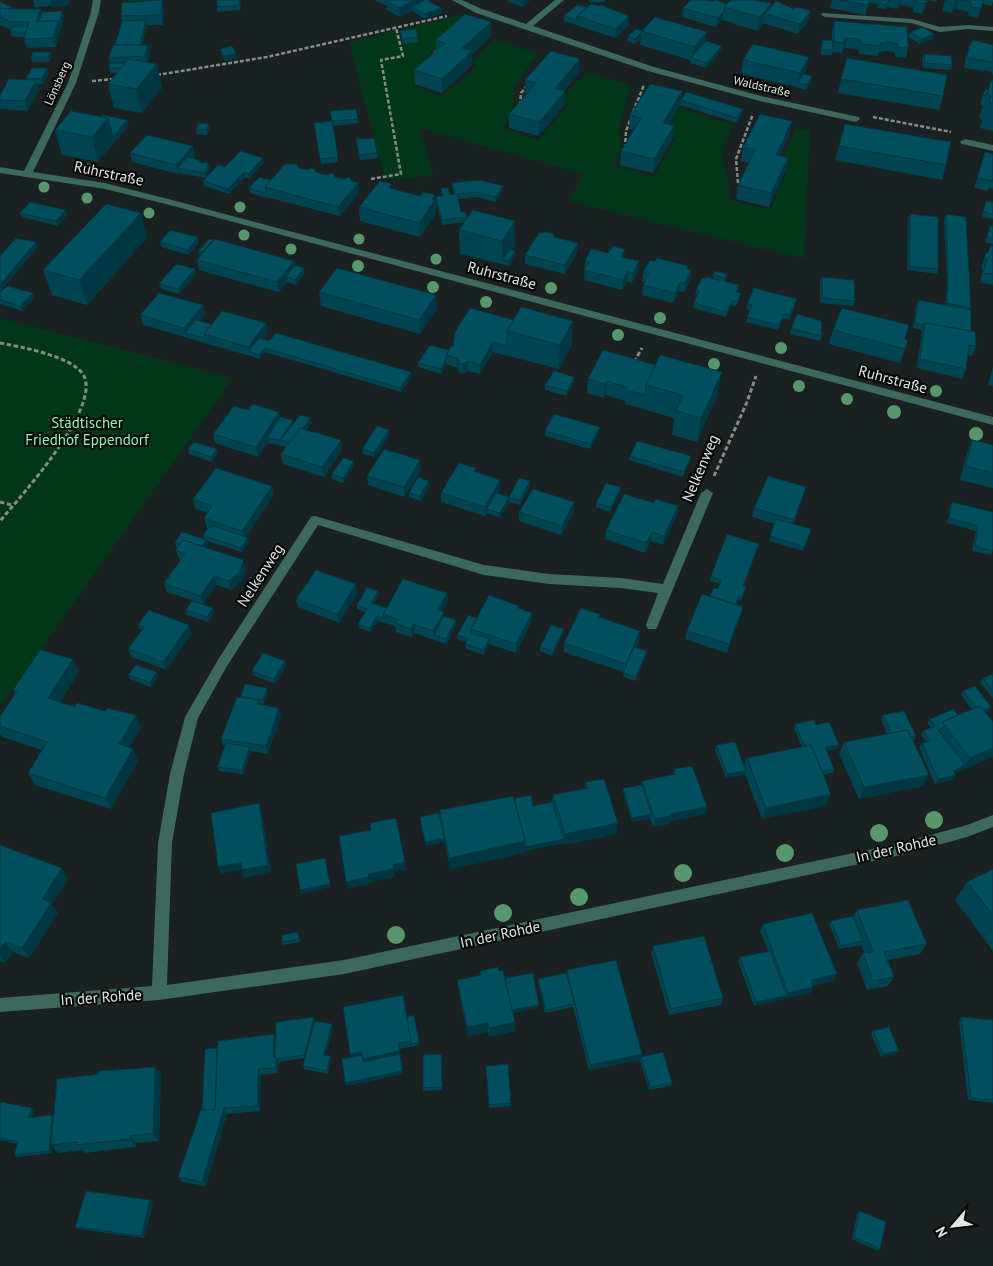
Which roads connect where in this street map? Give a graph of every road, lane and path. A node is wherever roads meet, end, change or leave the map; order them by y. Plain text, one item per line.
1 (97, 0) edge
2 (456, 0) edge
3 (560, 0) edge
4 (470, 8) junction
5 (825, 15) dead end
6 (527, 27) junction
7 (396, 28) junction
8 (993, 29) edge
9 (445, 41) edge
10 (429, 61) edge
11 (651, 69) junction
12 (156, 76) dead end
13 (117, 79) edge
14 (72, 83) junction
15 (527, 86) edge
16 (760, 98) junction
17 (519, 111) edge
18 (856, 119) joint
19 (965, 142) joint
20 (625, 148) edge
21 (993, 148) edge
22 (0, 170) edge
23 (28, 173) junction
24 (371, 179) dead end
25 (738, 183) edge
26 (0, 343) edge
27 (642, 348) dead end
28 (762, 360) junction
29 (634, 364) edge
30 (993, 421) edge
31 (707, 493) joint
32 (0, 502) edge
33 (12, 505) junction
34 (0, 521) edge
35 (666, 589) junction
36 (652, 625) dead end
37 (993, 821) edge
38 (159, 993) junction
39 (0, 1005) edge

1 - 14 street, Lönsberg
2 - 4 street, Waldstraße
3 - 6 street
4 - 6 street, Waldstraße
4 - 7 path
5 - 8 street
6 - 11 street, Waldstraße
7 - 12 path
7 - 24 path
9 - 10 path
11 - 16 street, Waldstraße
11 - 20 path
13 - 14 path
14 - 23 street, Lönsberg
15 - 17 path
16 - 18 street, Waldstraße
16 - 25 path
18 - 19 path
19 - 21 street
22 - 23 street, Ruhrstraße
23 - 28 street, Ruhrstraße
26 - 33 path
27 - 29 path
28 - 30 street, Ruhrstraße
28 - 31 path, Nelkenweg
31 - 35 street, Nelkenweg
32 - 33 path
33 - 34 path
35 - 36 street, Nelkenweg
35 - 38 street, Nelkenweg
37 - 38 street, In der Rohde
38 - 39 street, In der Rohde

